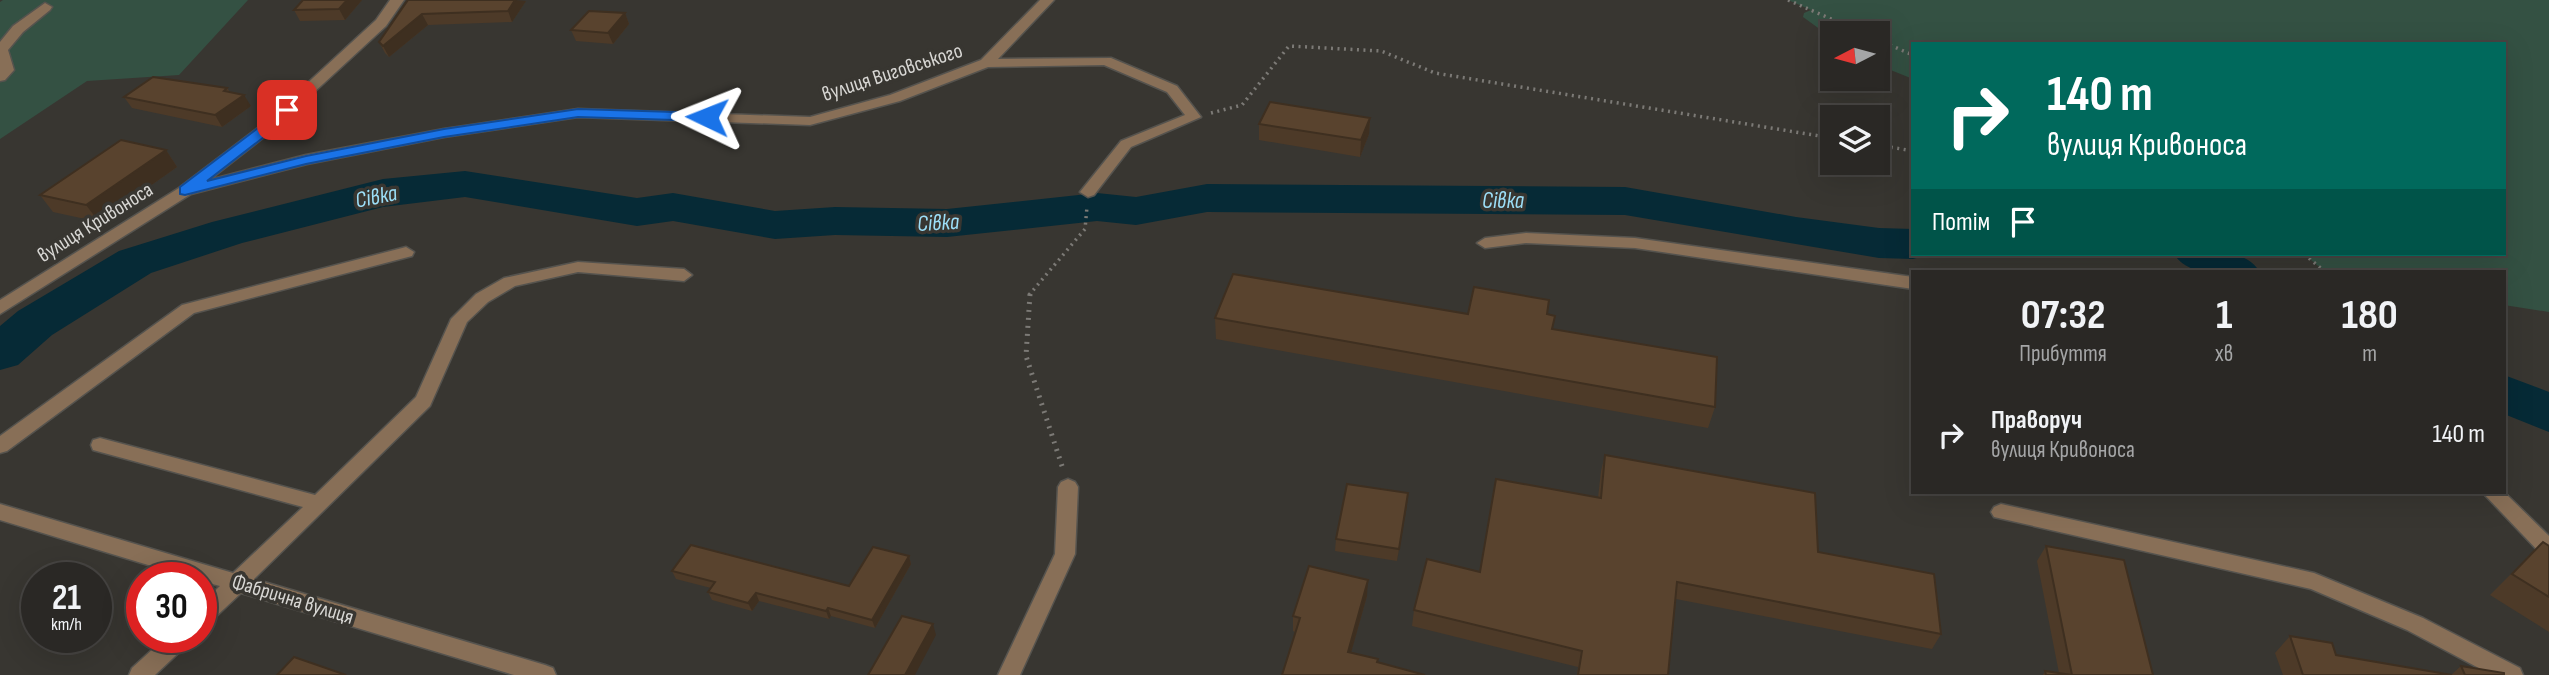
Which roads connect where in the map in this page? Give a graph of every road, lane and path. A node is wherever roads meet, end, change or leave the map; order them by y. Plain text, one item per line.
1 (397, 0) edge
2 (1047, 0) edge
3 (1788, 0) edge
4 (45, 7) dead end
5 (1836, 21) edge
6 (1890, 45) edge
7 (1911, 54) edge
8 (986, 63) junction
9 (0, 77) edge
10 (1194, 117) junction
11 (1820, 136) edge
12 (1890, 147) edge
13 (1911, 151) edge
14 (185, 191) junction
15 (1088, 192) dead end
16 (1085, 229) dead end
17 (1485, 243) dead end
18 (406, 252) dead end
19 (2306, 256) edge
20 (2323, 270) edge
21 (684, 275) dead end
22 (1911, 283) edge
23 (0, 308) edge
24 (0, 446) edge
25 (100, 446) dead end
26 (1069, 487) joint
27 (2494, 494) edge
28 (318, 503) junction
29 (0, 512) edge
30 (2001, 512) dead end
31 (2549, 548) edge
32 (238, 583) junction
33 (217, 603) edge
34 (164, 653) edge
35 (140, 675) edge
36 (545, 675) edge
37 (1009, 675) edge
38 (2512, 675) edge

1 - 14 street, вулиця Кривоноса
2 - 8 street, вулиця Виговського
3 - 5 path
4 - 9 street
6 - 7 path
8 - 10 street
8 - 14 street, вулиця Виговського
10 - 11 path
10 - 15 street
12 - 13 path
14 - 23 street, вулиця Кривоноса
16 - 26 path
17 - 22 street
18 - 24 street
19 - 20 path
21 - 28 street
25 - 28 street
26 - 37 street
27 - 31 street
28 - 32 street
29 - 32 street, Фабрична вулиця
30 - 38 street
32 - 33 street
32 - 36 street, Фабрична вулиця
34 - 35 street

